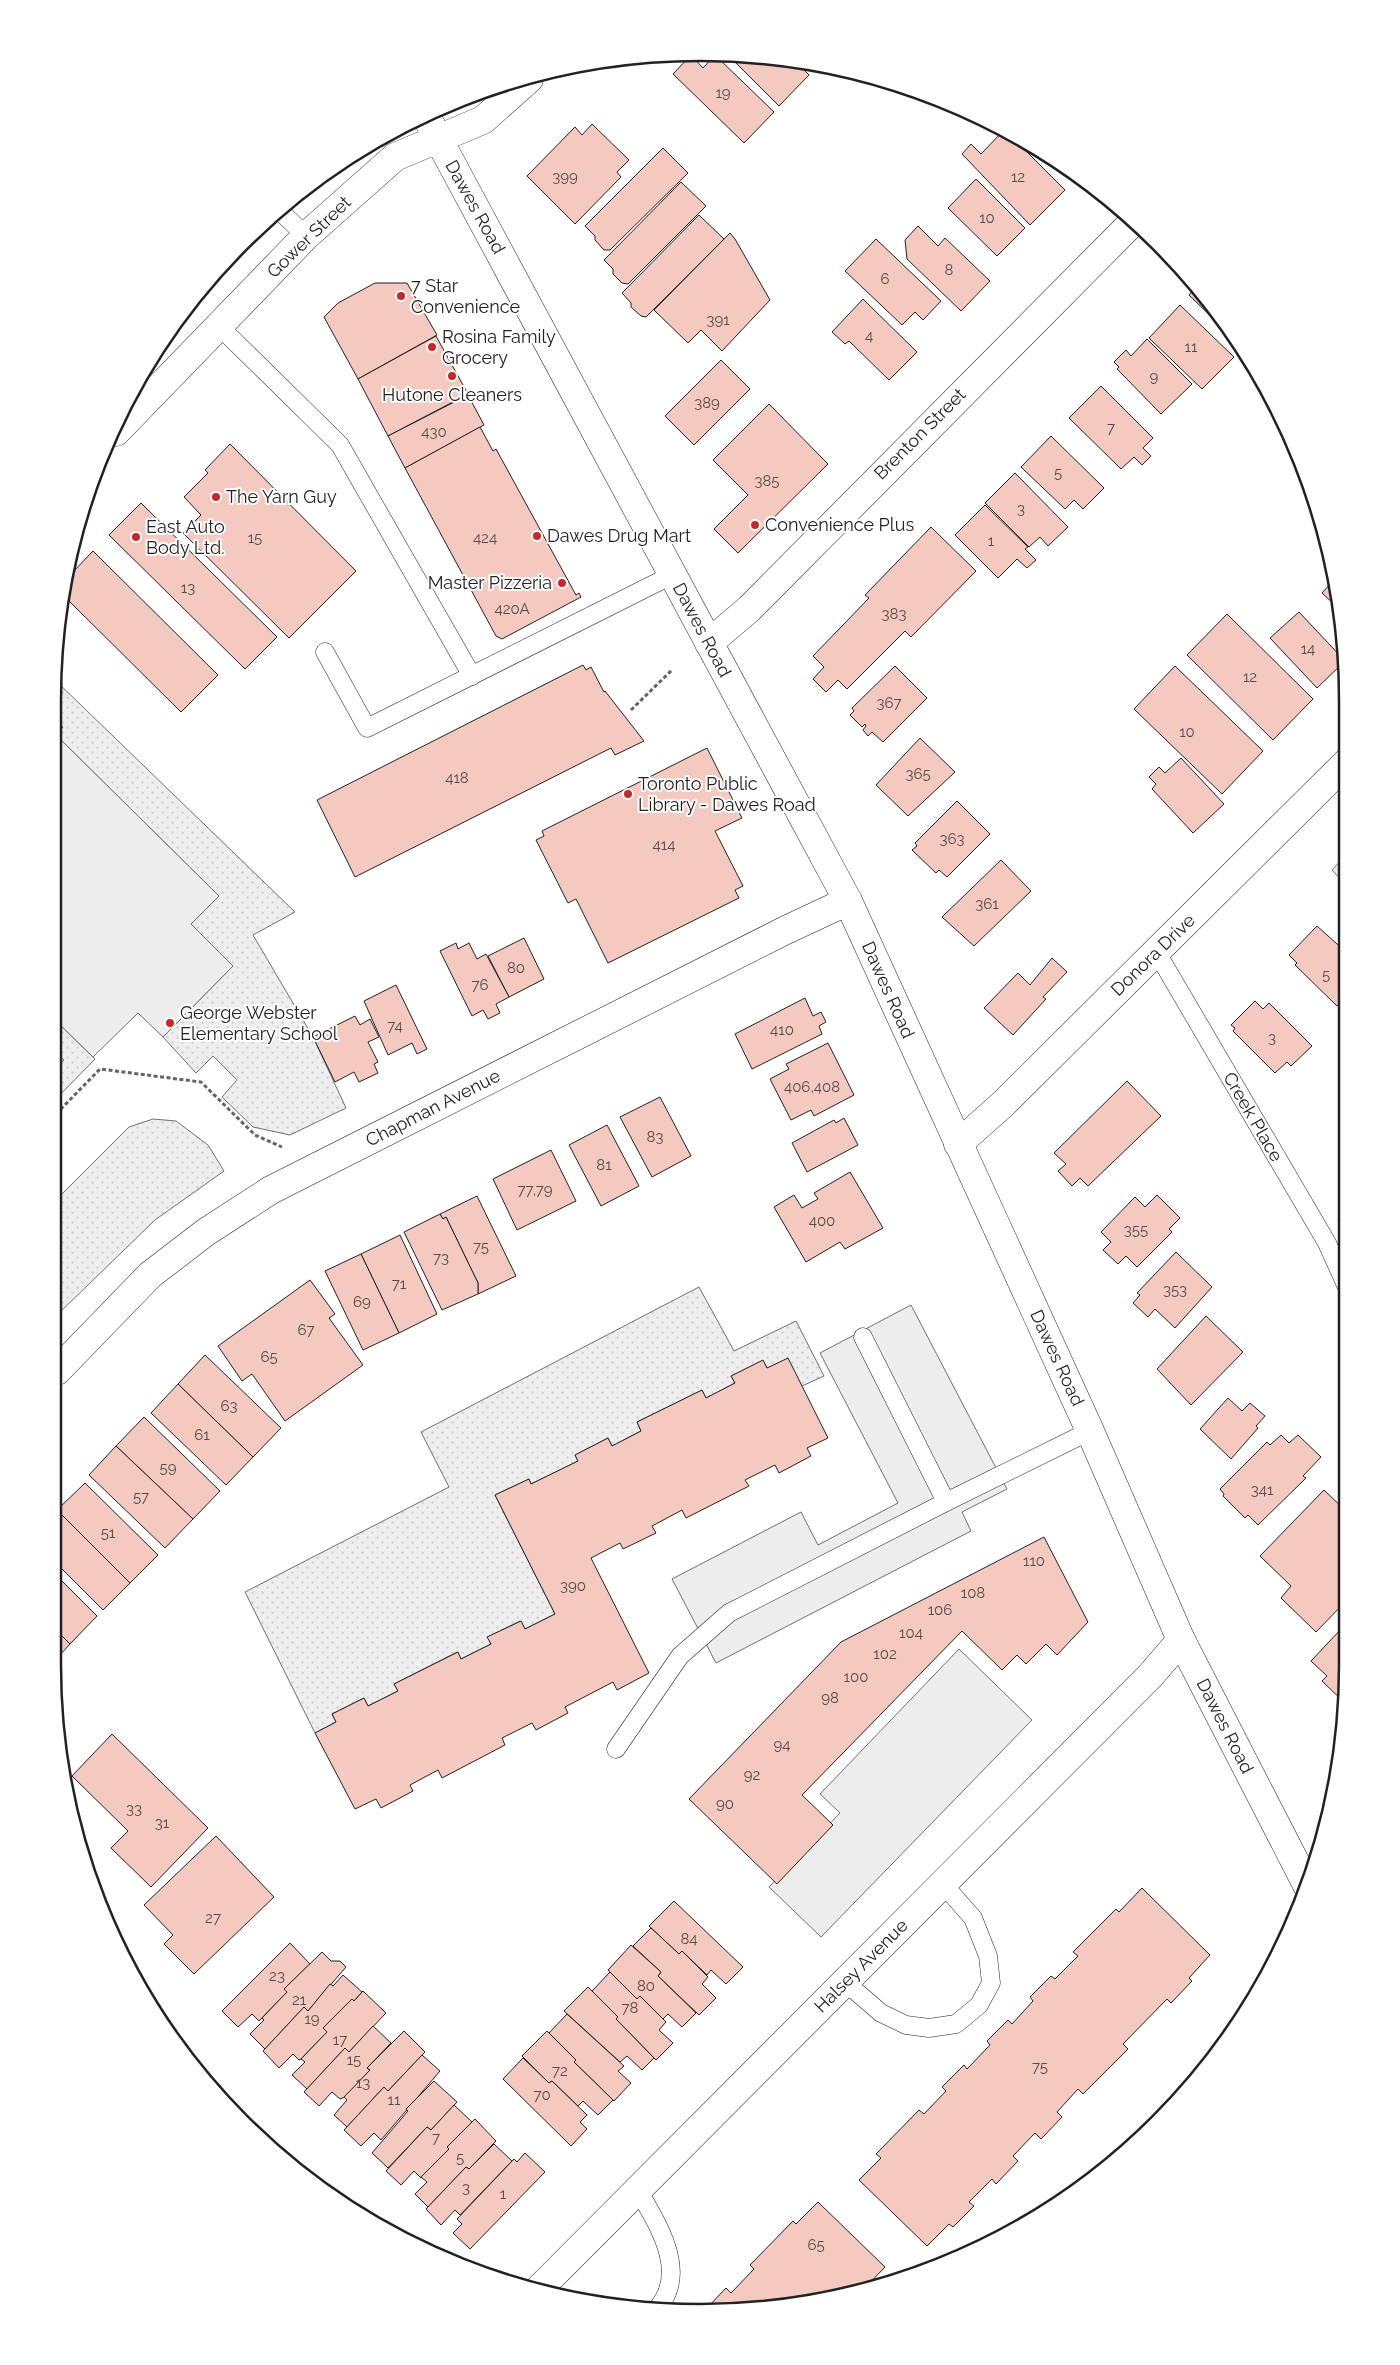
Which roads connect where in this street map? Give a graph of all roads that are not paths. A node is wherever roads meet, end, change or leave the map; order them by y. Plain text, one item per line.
1 (518, 88) edge
2 (431, 127) edge
3 (285, 215) edge
4 (1128, 227) edge
5 (306, 236) junction
6 (220, 327) junction
7 (124, 424) edge
8 (672, 575) junction
9 (708, 643) junction
10 (325, 652) dead end
11 (472, 676) junction
12 (1339, 770) edge
13 (848, 901) junction
14 (1156, 951) junction
15 (958, 1144) junction
16 (1339, 1270) edge
17 (863, 1337) dead end
18 (61, 1367) edge
19 (1090, 1431) junction
20 (946, 1502) junction
21 (1181, 1640) junction
22 (616, 1748) dead end
23 (1303, 1876) edge
24 (943, 1884) junction
25 (845, 1982) junction
26 (638, 2190) junction
27 (544, 2284) edge
28 (664, 2302) edge

1 - 2 street, Gower Street
2 - 5 street, Gower Street
2 - 8 street, Dawes Road
3 - 5 lane
4 - 9 street, Brenton Street
5 - 6 street, Gower Street
6 - 7 street, Gower Street
6 - 11 lane
8 - 9 street, Dawes Road
8 - 11 lane
9 - 13 street, Dawes Road
10 - 11 lane
12 - 14 street, Donora Drive
13 - 15 street, Dawes Road
13 - 18 street, Chapman Avenue
14 - 15 street, Donora Drive
14 - 16 lane, Creek Place
15 - 19 street, Dawes Road
17 - 20 lane
19 - 20 lane
19 - 21 street, Dawes Road
20 - 22 lane
21 - 23 street, Dawes Road
21 - 24 street, Halsey Avenue
24 - 25 street, Halsey Avenue
24 - 25 lane
25 - 26 street, Halsey Avenue
26 - 27 street, Halsey Avenue
26 - 28 lane

